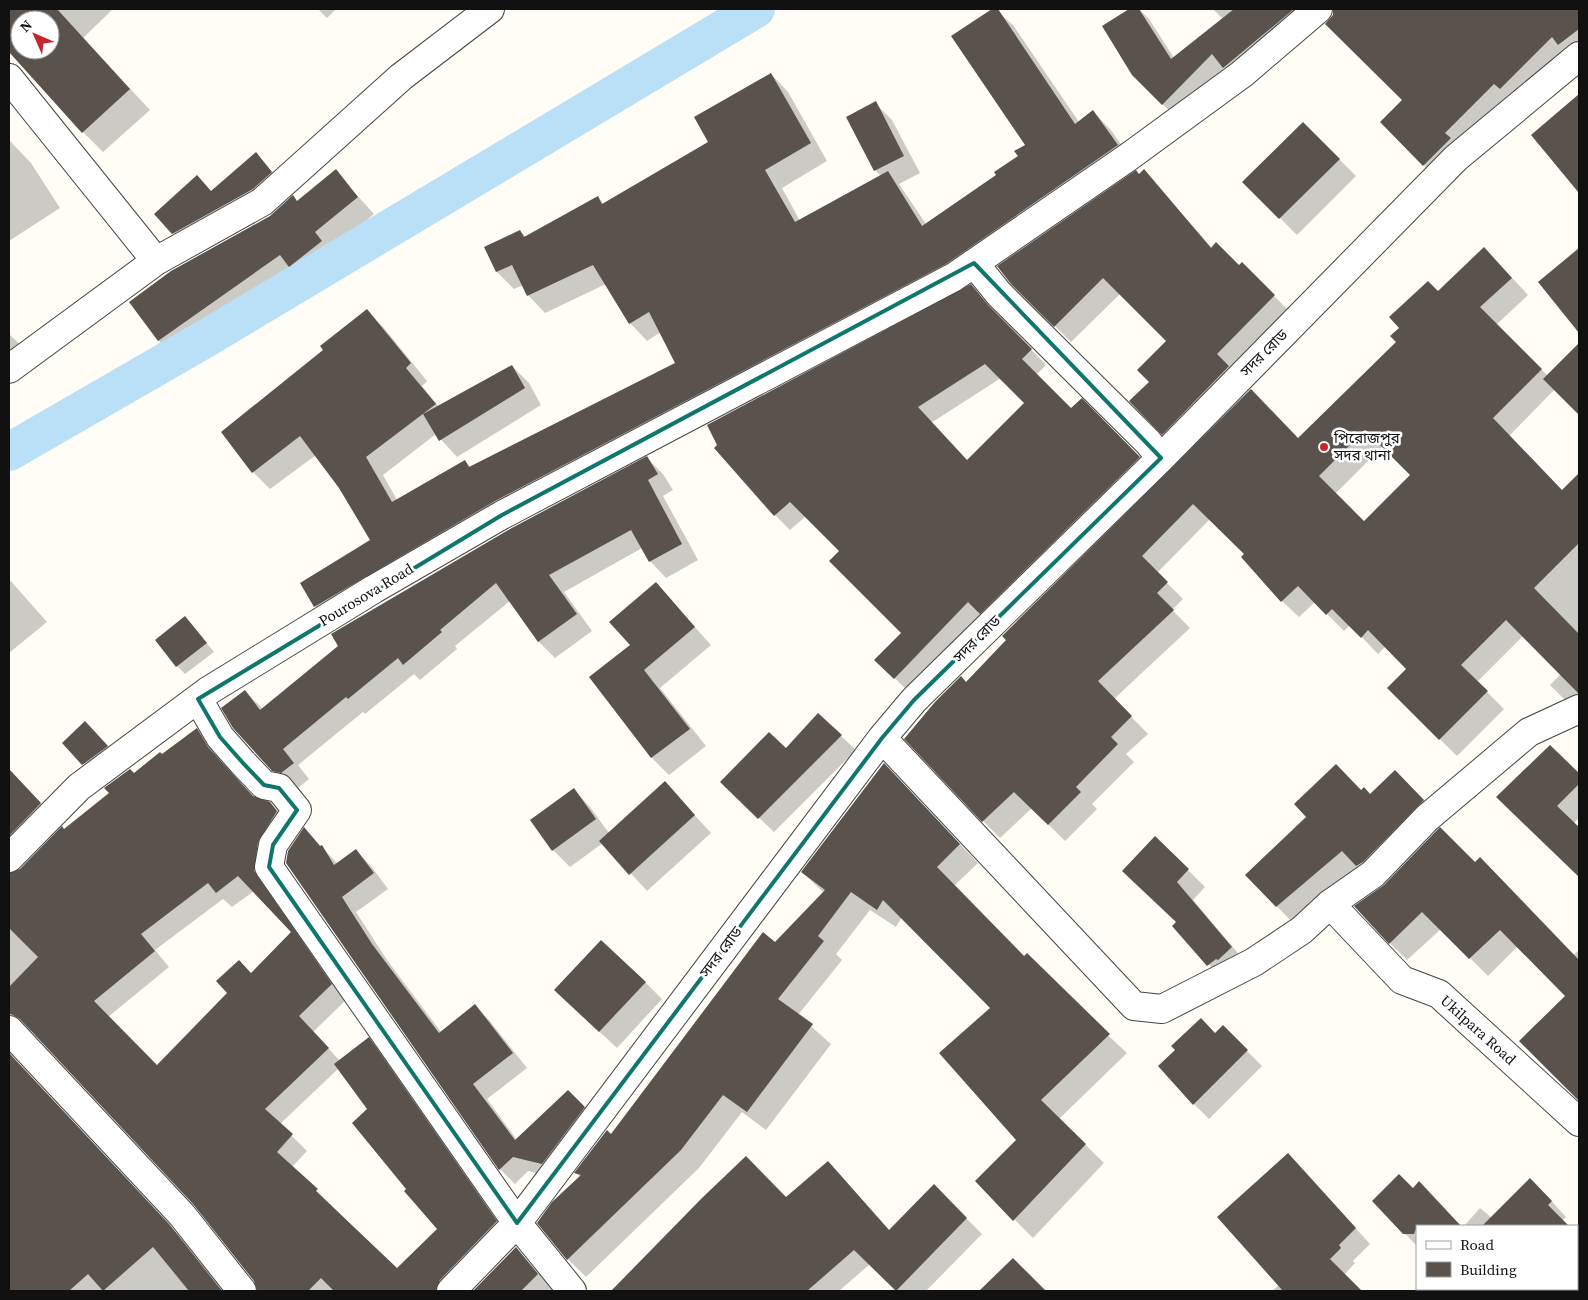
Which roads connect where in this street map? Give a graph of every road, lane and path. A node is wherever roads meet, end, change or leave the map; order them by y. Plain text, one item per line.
1 (490, 9) edge
2 (1318, 9) edge
3 (1579, 56) edge
4 (9, 78) edge
5 (156, 260) junction
6 (974, 263) junction
7 (9, 369) edge
8 (1161, 458) junction
9 (198, 698) junction
10 (1579, 709) edge
11 (882, 738) junction
12 (9, 858) edge
13 (1330, 904) junction
14 (9, 1030) edge
15 (1579, 1122) edge
16 (517, 1223) junction
17 (242, 1291) edge
18 (451, 1291) edge
19 (572, 1291) edge

1 - 5 street
2 - 6 street, Pourosova Road
3 - 8 street, সদর রোড
4 - 5 street
5 - 7 street
6 - 8 street
6 - 9 street, Pourosova Road
8 - 11 street, সদর রোড
9 - 12 street, Pourosova Road
9 - 16 street
10 - 13 street
11 - 13 street
11 - 16 street, সদর রোড
13 - 15 street, Ukilpara Road
14 - 17 street
16 - 18 street, সদর রোড
16 - 19 street

